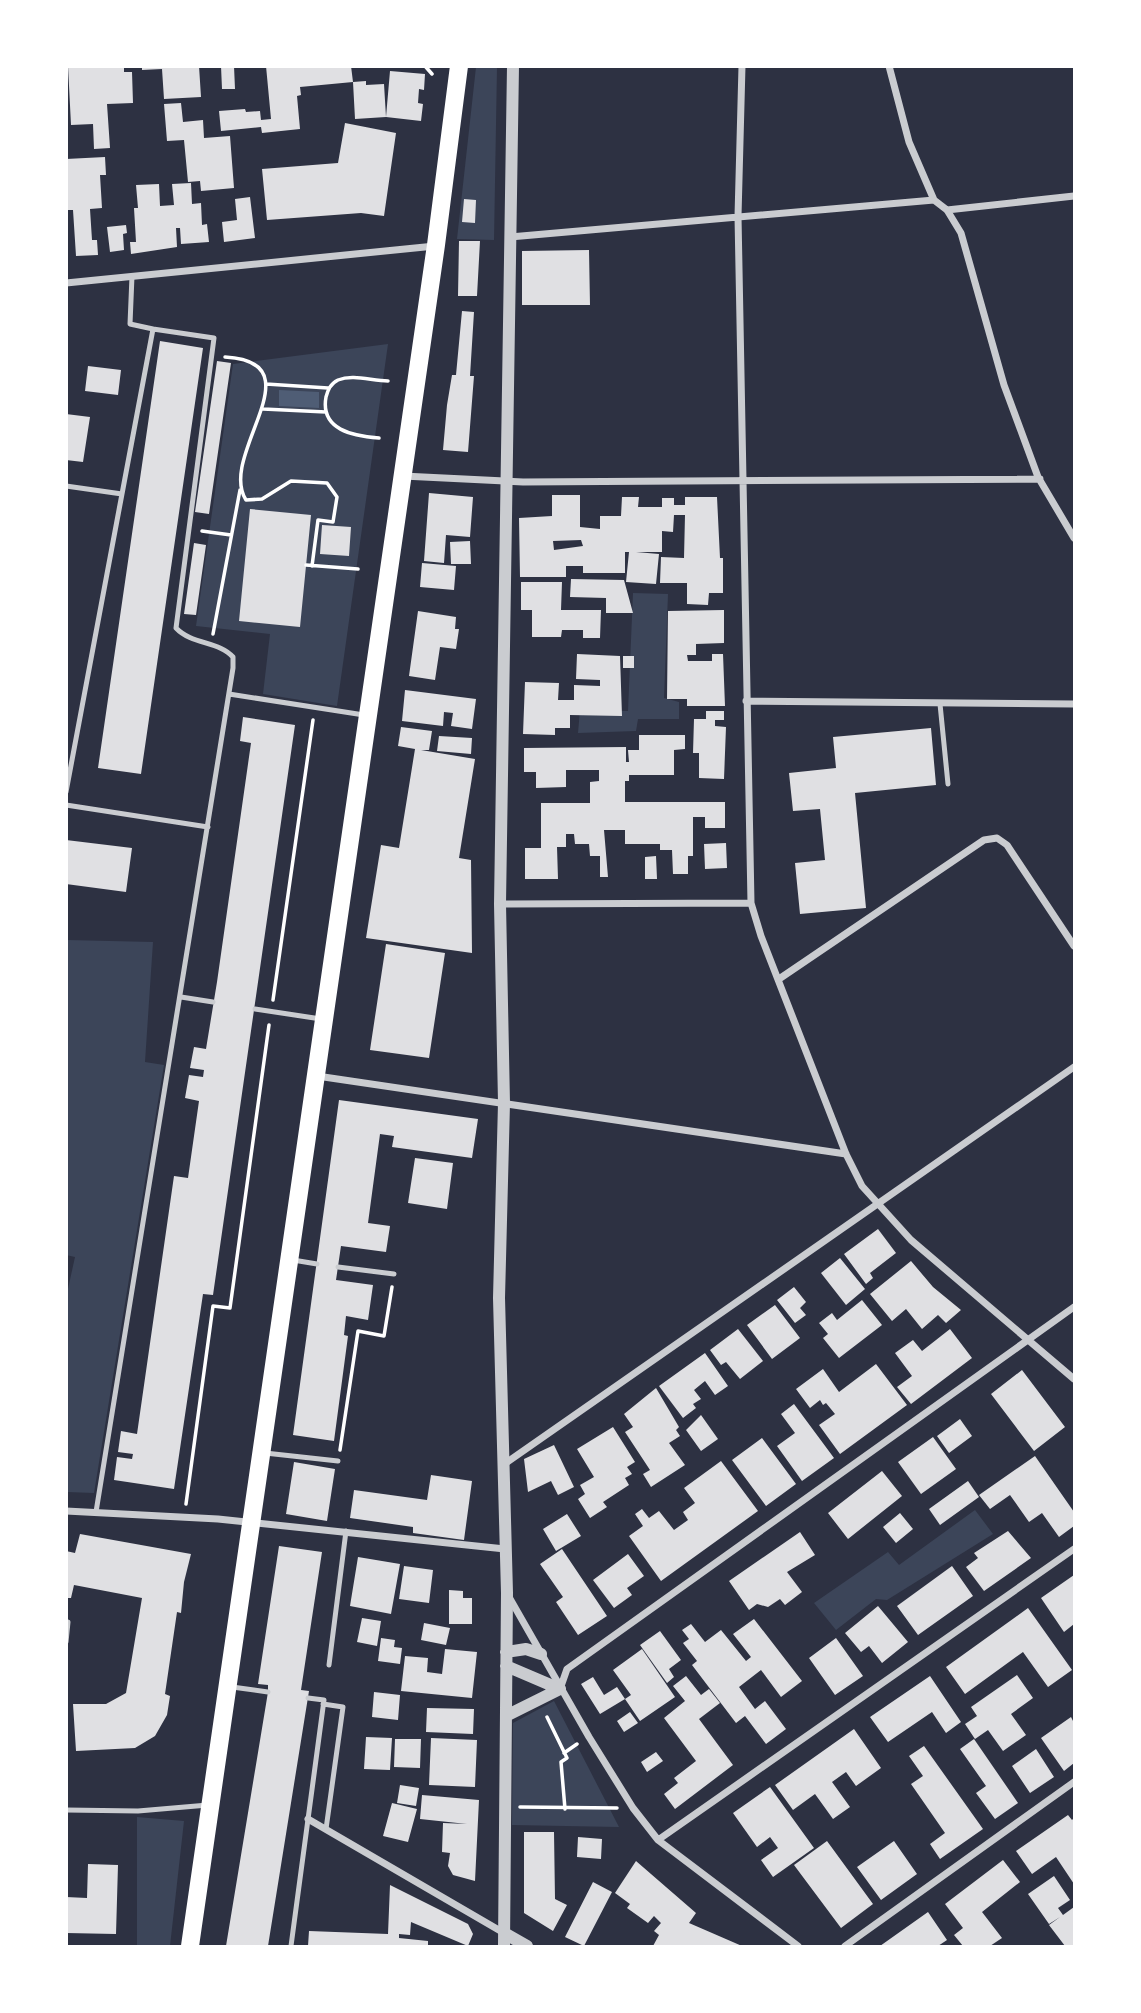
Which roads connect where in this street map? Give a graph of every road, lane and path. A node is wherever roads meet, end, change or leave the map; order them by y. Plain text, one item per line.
1 (425, 66) edge
2 (459, 66) edge
3 (513, 66) edge
4 (742, 66) edge
5 (889, 66) edge
6 (432, 74) dead end
7 (1074, 196) edge
8 (934, 200) junction
9 (947, 210) junction
10 (738, 216) junction
11 (510, 237) junction
12 (436, 246) junction
13 (132, 275) junction
14 (66, 283) edge
15 (153, 329) junction
16 (211, 356) junction
17 (388, 381) dead end
18 (266, 384) junction
19 (328, 388) junction
20 (263, 409) junction
21 (326, 412) junction
22 (379, 438) dead end
23 (403, 476) junction
24 (1040, 479) junction
25 (742, 481) junction
26 (504, 482) junction
27 (66, 486) edge
28 (240, 490) junction
29 (122, 494) junction
30 (199, 531) dead end
31 (231, 535) junction
32 (1074, 538) edge
33 (306, 565) dead end
34 (312, 566) junction
35 (358, 569) dead end
36 (211, 646) junction
37 (229, 694) junction
38 (746, 701) junction
39 (940, 704) junction
40 (1074, 704) edge
41 (315, 707) junction
42 (368, 715) junction
43 (948, 783) dead end
44 (66, 792) edge
45 (66, 805) edge
46 (208, 827) junction
47 (751, 902) junction
48 (500, 904) junction
49 (1074, 946) edge
50 (779, 979) junction
51 (181, 997) junction
52 (214, 1002) dead end
53 (255, 1009) dead end
54 (271, 1012) junction
55 (324, 1020) junction
56 (1074, 1067) edge
57 (316, 1076) junction
58 (504, 1103) junction
59 (846, 1154) junction
60 (877, 1205) junction
61 (290, 1260) junction
62 (317, 1264) dead end
63 (338, 1267) dead end
64 (394, 1275) joint
65 (1074, 1307) edge
66 (1027, 1342) junction
67 (1074, 1379) edge
68 (262, 1452) junction
69 (338, 1461) joint
70 (502, 1465) junction
71 (66, 1511) edge
72 (96, 1512) junction
73 (184, 1516) junction
74 (252, 1522) junction
75 (346, 1531) junction
76 (505, 1549) junction
77 (1074, 1549) edge
78 (507, 1593) junction
79 (68, 1622) dead end
80 (66, 1642) edge
81 (541, 1654) junction
82 (506, 1659) junction
83 (329, 1665) dead end
84 (228, 1686) junction
85 (560, 1689) junction
86 (268, 1692) dead end
87 (308, 1698) dead end
88 (323, 1704) junction
89 (506, 1716) junction
90 (547, 1717) dead end
91 (1074, 1782) edge
92 (211, 1804) junction
93 (506, 1807) junction
94 (633, 1808) junction
95 (565, 1809) junction
96 (66, 1810) edge
97 (308, 1819) junction
98 (326, 1829) junction
99 (658, 1840) junction
100 (504, 1933) junction
101 (190, 1947) edge
102 (291, 1947) edge
103 (504, 1947) edge
104 (527, 1947) edge
105 (797, 1947) edge
106 (845, 1947) edge

1 - 6 path
2 - 12 main road
3 - 11 street
4 - 10 street
5 - 8 street
7 - 9 street
8 - 9 street
8 - 10 street
9 - 24 street
10 - 11 street
10 - 25 street
11 - 26 street
12 - 13 street
12 - 23 main road
13 - 14 street
13 - 15 lane
15 - 16 lane
15 - 29 lane
16 - 18 path
16 - 36 lane
17 - 19 path
18 - 19 path
18 - 20 path
19 - 21 path
20 - 21 path
20 - 28 path
21 - 22 path
23 - 26 street
23 - 42 main road
24 - 25 street
24 - 32 street
25 - 26 street
25 - 38 street
26 - 48 street
27 - 29 lane
28 - 31 path
28 - 34 path
29 - 44 lane
30 - 31 path
31 - 36 path
33 - 34 path
34 - 35 path
36 - 37 lane
37 - 41 lane
37 - 46 lane
38 - 39 street
38 - 47 street
39 - 40 street
39 - 43 lane
41 - 42 lane
41 - 54 path
42 - 55 main road
45 - 46 lane
46 - 51 lane
47 - 48 street
47 - 50 street
48 - 58 street
49 - 50 street
50 - 59 street
51 - 52 lane
51 - 72 lane
53 - 54 lane
54 - 55 lane
54 - 73 path
55 - 57 main road
56 - 60 street
57 - 58 street
57 - 61 main road
58 - 59 street
58 - 70 street
59 - 60 street
60 - 66 street
60 - 70 street
61 - 62 lane
61 - 68 main road
63 - 64 lane
64 - 69 path
65 - 66 street
66 - 67 street
66 - 85 street
68 - 69 lane
68 - 74 main road
70 - 76 street
71 - 72 street
72 - 73 street
73 - 74 street
74 - 75 street
74 - 84 main road
75 - 76 street
75 - 83 lane
76 - 78 street
77 - 99 street
78 - 81 street
78 - 82 street
79 - 80 lane
81 - 82 street
81 - 85 street
82 - 85 street
82 - 89 street
84 - 86 lane
84 - 92 main road
85 - 89 street
85 - 94 street
87 - 88 lane
88 - 97 lane
88 - 98 lane
89 - 93 street
90 - 95 path
91 - 106 street
92 - 96 lane
92 - 101 main road
93 - 95 path
93 - 100 street
94 - 95 path
94 - 99 street
97 - 98 street
97 - 102 lane
98 - 100 street
99 - 105 street
100 - 103 street
100 - 104 street

